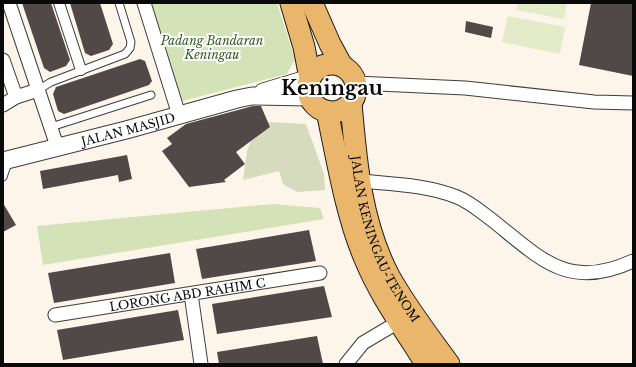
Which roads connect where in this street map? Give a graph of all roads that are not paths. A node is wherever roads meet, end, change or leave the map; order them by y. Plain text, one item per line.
1 (9, 3) edge
2 (59, 3) edge
3 (119, 3) edge
4 (144, 3) edge
5 (291, 3) edge
6 (312, 3) edge
7 (3, 60) edge
8 (342, 66) junction
9 (81, 70) junction
10 (310, 88) junction
11 (38, 90) junction
12 (353, 93) junction
13 (151, 95) dead end
14 (16, 97) junction
15 (633, 103) edge
16 (3, 105) edge
17 (327, 112) junction
18 (179, 115) junction
19 (51, 128) junction
20 (57, 146) junction
21 (6, 160) edge
22 (3, 177) edge
23 (361, 181) junction
24 (633, 261) edge
25 (320, 273) dead end
26 (191, 294) junction
27 (55, 315) dead end
28 (400, 321) junction
29 (201, 364) edge
30 (346, 364) edge
31 (426, 364) edge
32 (449, 364) edge

1 - 11 street
2 - 9 street
3 - 9 lane
4 - 18 street
5 - 10 main road
6 - 8 main road
7 - 14 street
8 - 10 main road
8 - 12 main road
9 - 11 lane
10 - 17 main road
10 - 18 street, JALAN MASJID
11 - 14 street
11 - 19 street
12 - 15 street
12 - 17 main road
12 - 23 main road, JALAN KENINGAU-TENOM
13 - 19 lane
14 - 16 street
17 - 28 main road, JALAN KENINGAU-TENOM
18 - 20 street, JALAN MASJID
19 - 20 street
20 - 21 street, JALAN MASJID
21 - 22 lane
23 - 24 street
23 - 32 main road, JALAN KENINGAU-TENOM
25 - 26 street, LORONG ABD RAHIM C
26 - 27 street, LORONG ABD RAHIM C
26 - 29 street
28 - 30 street
28 - 31 main road, JALAN KENINGAU-TENOM

